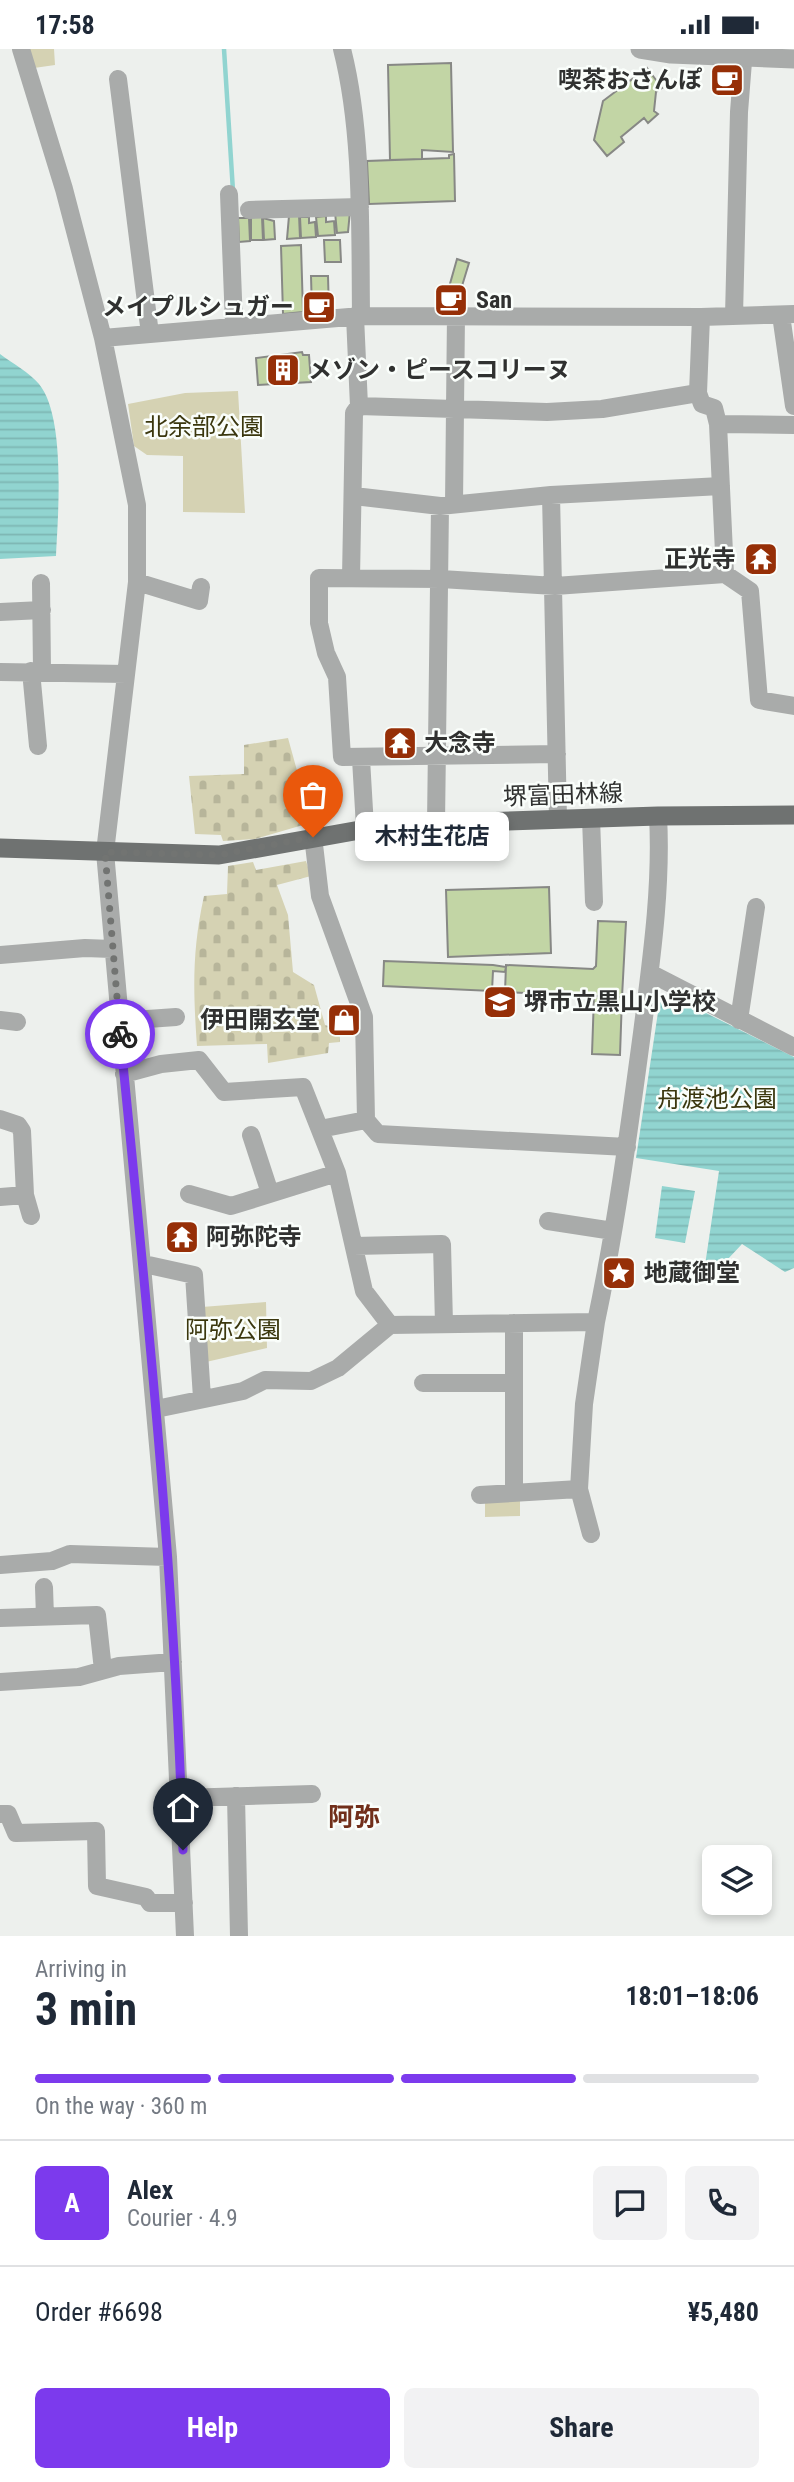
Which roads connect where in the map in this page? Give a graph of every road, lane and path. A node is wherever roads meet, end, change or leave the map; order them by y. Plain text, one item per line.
1 (21, 49) edge
2 (342, 49) edge
3 (640, 49) edge
4 (744, 53) edge
5 (794, 59) edge
6 (118, 79) dead end
7 (229, 194) dead end
8 (360, 207) junction
9 (249, 210) dead end
10 (456, 314) junction
11 (787, 314) edge
12 (358, 316) junction
13 (734, 316) junction
14 (701, 317) junction
15 (234, 324) junction
16 (150, 334) junction
17 (103, 338) junction
18 (698, 393) junction
19 (359, 406) junction
20 (794, 406) edge
21 (453, 408) junction
22 (718, 424) junction
23 (794, 425) edge
24 (721, 486) junction
25 (551, 495) junction
26 (354, 496) junction
27 (447, 505) junction
28 (724, 574) junction
29 (351, 578) junction
30 (441, 579) junction
31 (138, 582) junction
32 (41, 583) dead end
33 (555, 586) junction
34 (201, 587) dead end
35 (41, 610) junction
36 (0, 612) edge
37 (37, 671) junction
38 (0, 672) edge
39 (126, 674) junction
40 (794, 706) edge
41 (38, 746) dead end
42 (557, 754) junction
43 (435, 757) junction
44 (361, 759) junction
45 (794, 815) edge
46 (658, 816) junction
47 (591, 818) junction
48 (558, 819) junction
49 (436, 824) junction
50 (365, 827) junction
51 (313, 837) junction
52 (0, 848) edge
53 (105, 852) junction
54 (594, 902) dead end
55 (756, 907) dead end
56 (112, 949) junction
57 (0, 955) edge
58 (650, 973) junction
59 (176, 1017) dead end
60 (739, 1020) junction
61 (119, 1021) junction
62 (794, 1047) edge
63 (124, 1074) junction
64 (0, 1119) edge
65 (366, 1120) junction
66 (320, 1129) junction
67 (251, 1135) dead end
68 (627, 1147) junction
69 (337, 1173) junction
70 (270, 1193) junction
71 (189, 1194) dead end
72 (25, 1195) junction
73 (0, 1197) edge
74 (31, 1216) dead end
75 (548, 1221) dead end
76 (613, 1231) junction
77 (354, 1246) junction
78 (144, 1264) junction
79 (596, 1322) junction
80 (514, 1323) junction
81 (444, 1324) junction
82 (390, 1325) junction
83 (423, 1383) dead end
84 (513, 1383) junction
85 (202, 1398) junction
86 (156, 1409) junction
87 (579, 1489) junction
88 (514, 1492) junction
89 (480, 1495) dead end
90 (591, 1534) dead end
91 (169, 1557) junction
92 (0, 1565) edge
93 (44, 1587) dead end
94 (45, 1617) junction
95 (0, 1618) edge
96 (173, 1662) junction
97 (103, 1670) junction
98 (0, 1682) edge
99 (312, 1794) dead end
100 (236, 1796) junction
101 (181, 1798) junction
102 (0, 1814) edge
103 (184, 1903) junction
104 (185, 1936) edge
105 (239, 1936) edge

1 - 17 street
2 - 8 street
3 - 4 street
4 - 5 street
4 - 13 street
6 - 16 street
7 - 15 street
8 - 9 street
8 - 12 street
10 - 12 street
10 - 14 street
10 - 21 street
11 - 13 street
11 - 20 street
12 - 15 street
12 - 19 street
13 - 14 street
14 - 18 street
15 - 16 street
16 - 17 street
17 - 31 street
18 - 21 street
18 - 22 street
19 - 21 street
19 - 26 street
21 - 27 street
22 - 23 street
22 - 24 street
24 - 25 street
24 - 28 street
25 - 27 street
25 - 33 street
26 - 27 street
26 - 29 street
27 - 30 street
28 - 33 street
28 - 40 street
29 - 30 street
29 - 44 street
30 - 33 street
30 - 43 street
31 - 34 street
31 - 39 street
32 - 35 street
33 - 42 street
35 - 36 street
35 - 37 street
37 - 38 street
37 - 39 street
37 - 41 street
39 - 53 street
42 - 43 street
42 - 48 street
43 - 44 street
43 - 49 street
44 - 50 street
45 - 46 main road, 堺富田林線
46 - 47 main road, 堺富田林線
46 - 58 street
47 - 48 main road, 堺富田林線
47 - 54 street
48 - 49 main road, 堺富田林線
49 - 50 main road, 堺富田林線
50 - 51 main road, 堺富田林線
51 - 53 main road, 堺富田林線
51 - 65 street
52 - 53 main road, 堺富田林線
53 - 56 street
55 - 60 street
56 - 57 street
56 - 61 street
58 - 60 street
58 - 68 street
59 - 61 street
60 - 62 street
61 - 63 street
63 - 66 street
63 - 78 street
64 - 72 street
65 - 66 street
65 - 68 street
66 - 69 street
67 - 70 street
68 - 76 street
69 - 70 street
69 - 77 street
70 - 71 street
72 - 73 street
72 - 74 street
75 - 76 street
76 - 79 street
77 - 81 street
77 - 82 street
78 - 85 street
78 - 86 street
79 - 80 street
79 - 87 street
80 - 81 street
80 - 84 street
81 - 82 street
82 - 85 street
83 - 84 street
84 - 88 street
85 - 86 street
86 - 91 street
87 - 88 street
87 - 90 street
88 - 89 street
91 - 92 street
91 - 96 street
93 - 94 street
94 - 95 street
94 - 97 street
96 - 97 street
96 - 101 street
97 - 98 street
99 - 100 street
100 - 101 street
100 - 105 street
101 - 103 street
102 - 103 street
103 - 104 street

